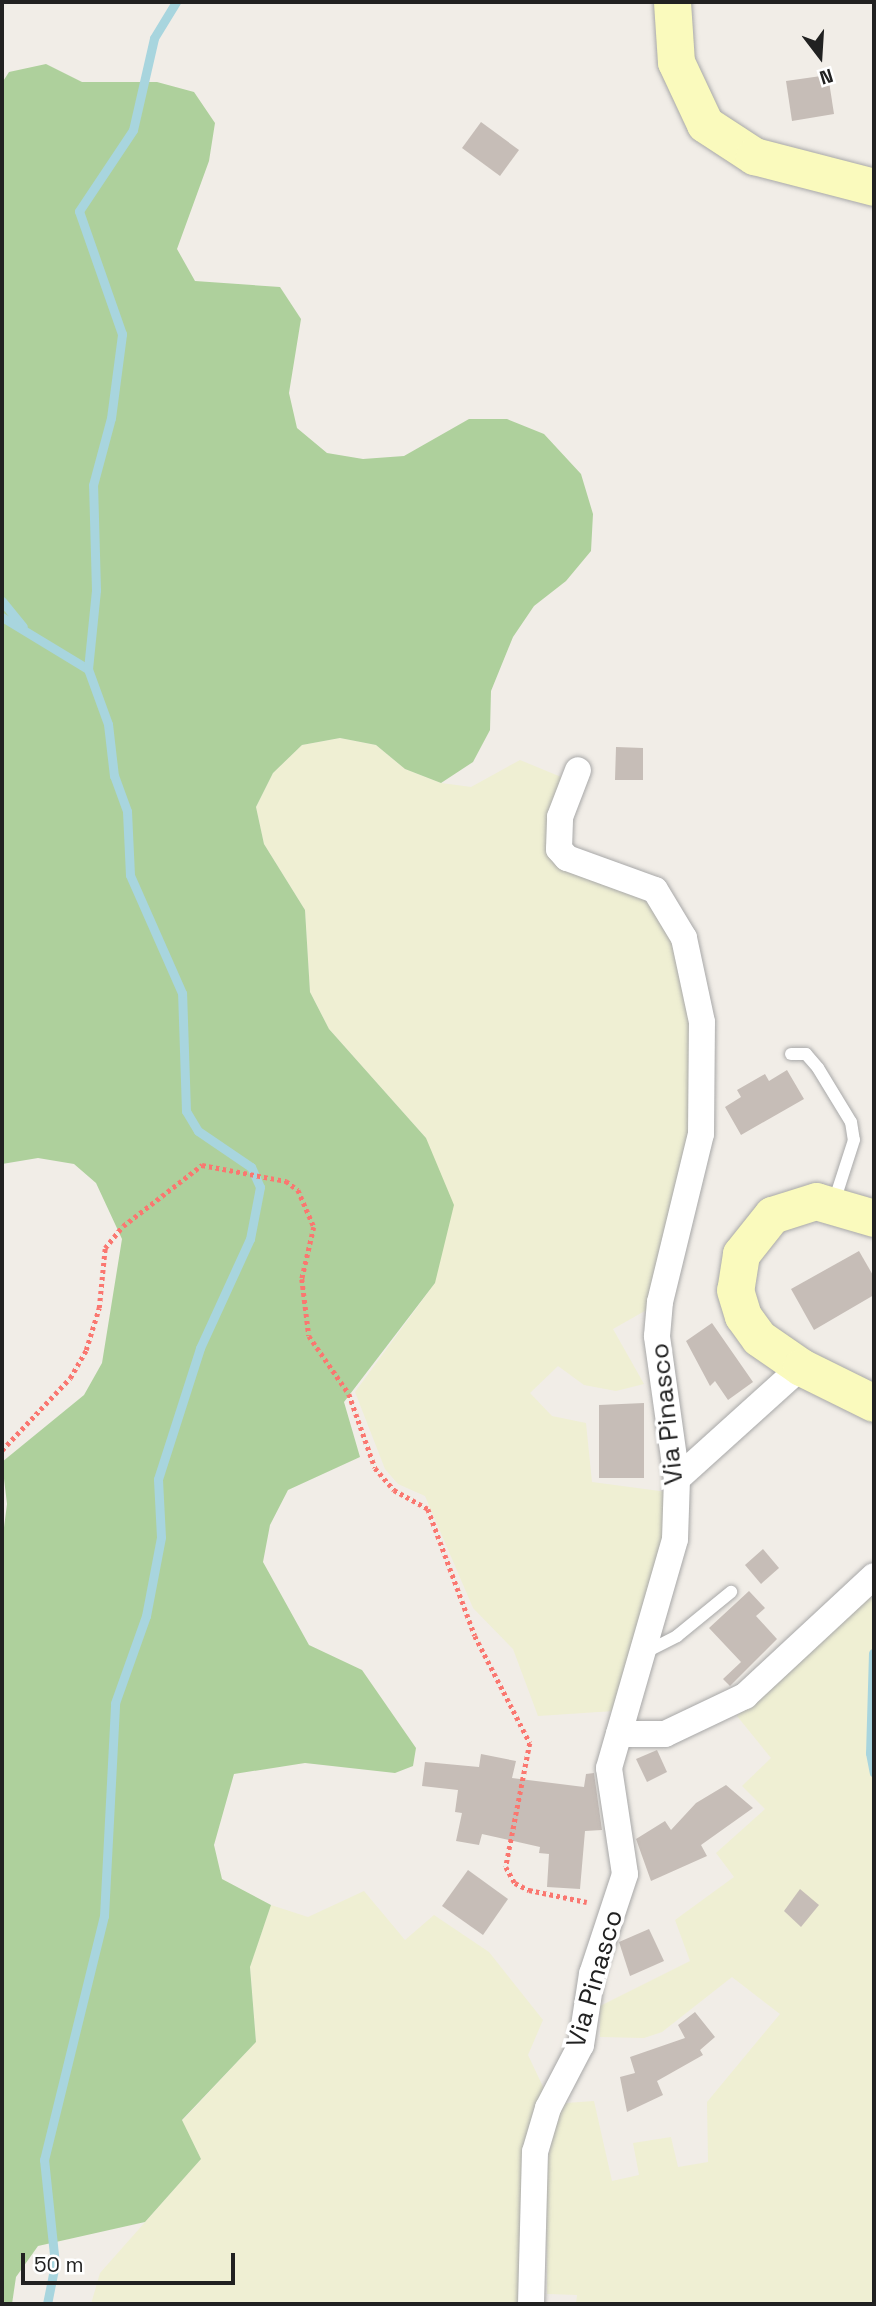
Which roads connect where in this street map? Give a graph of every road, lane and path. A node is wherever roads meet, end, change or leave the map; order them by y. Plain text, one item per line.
1 (672, 2) edge
2 (874, 187) edge
3 (578, 771) dead end
4 (790, 1054) dead end
5 (834, 1202) junction
6 (874, 1218) edge
7 (801, 1367) junction
8 (874, 1403) edge
9 (2, 1450) edge
10 (677, 1479) junction
11 (874, 1576) edge
12 (731, 1592) dead end
13 (646, 1651) junction
14 (620, 1734) junction
15 (617, 1901) junction
16 (531, 2304) edge

1 - 2 main road
3 - 10 street, Via Pinasco
4 - 5 lane
5 - 6 main road
5 - 7 main road
7 - 8 main road
7 - 10 street
9 - 15 path
10 - 13 street, Via Pinasco
11 - 14 street
12 - 13 lane
13 - 14 street, Via Pinasco
14 - 15 street, Via Pinasco
15 - 16 street, Via Pinasco

